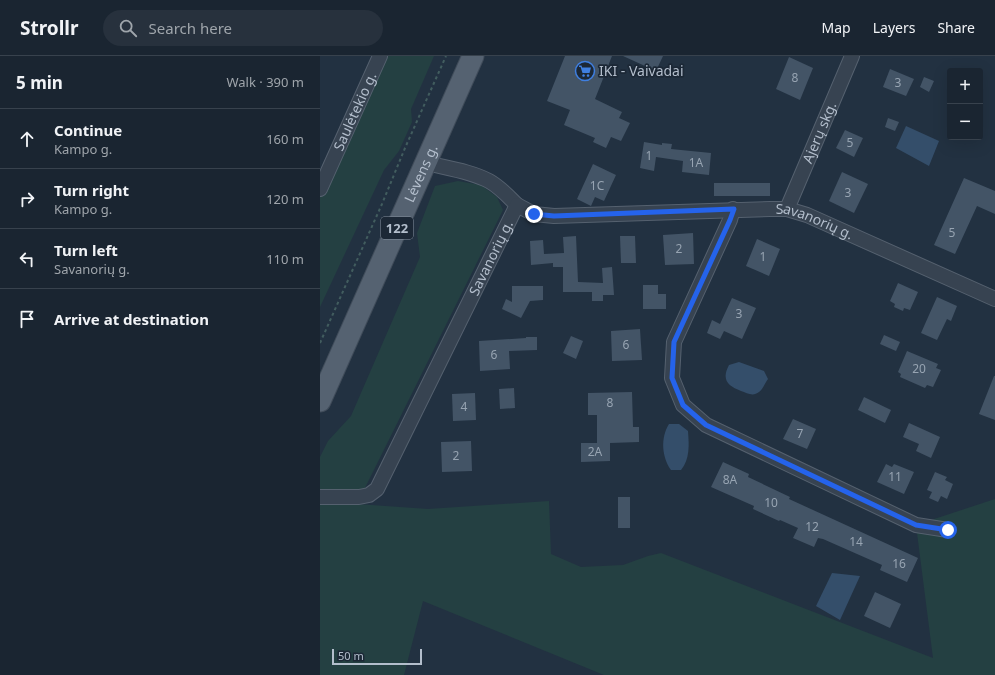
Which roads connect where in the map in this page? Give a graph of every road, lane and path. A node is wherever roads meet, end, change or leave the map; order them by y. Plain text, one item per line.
1 (380, 56) edge
2 (446, 56) edge
3 (473, 56) edge
4 (852, 56) edge
5 (426, 162) junction
6 (320, 189) edge
7 (517, 205) junction
8 (734, 209) junction
9 (787, 209) junction
10 (995, 299) edge
11 (320, 343) edge
12 (320, 401) edge
13 (320, 497) edge
14 (948, 530) dead end

1 - 6 street, Saulėtekio g.
2 - 11 path
3 - 5 main road, Lėvens g. / 122
4 - 9 street, Ajerų skg.
5 - 7 street
5 - 12 main road, Lėvens g. / 122
7 - 8 street, Savanorių g.
7 - 13 street, Savanorių g.
8 - 9 street, Savanorių g.
8 - 14 street
9 - 10 street, Savanorių g.

